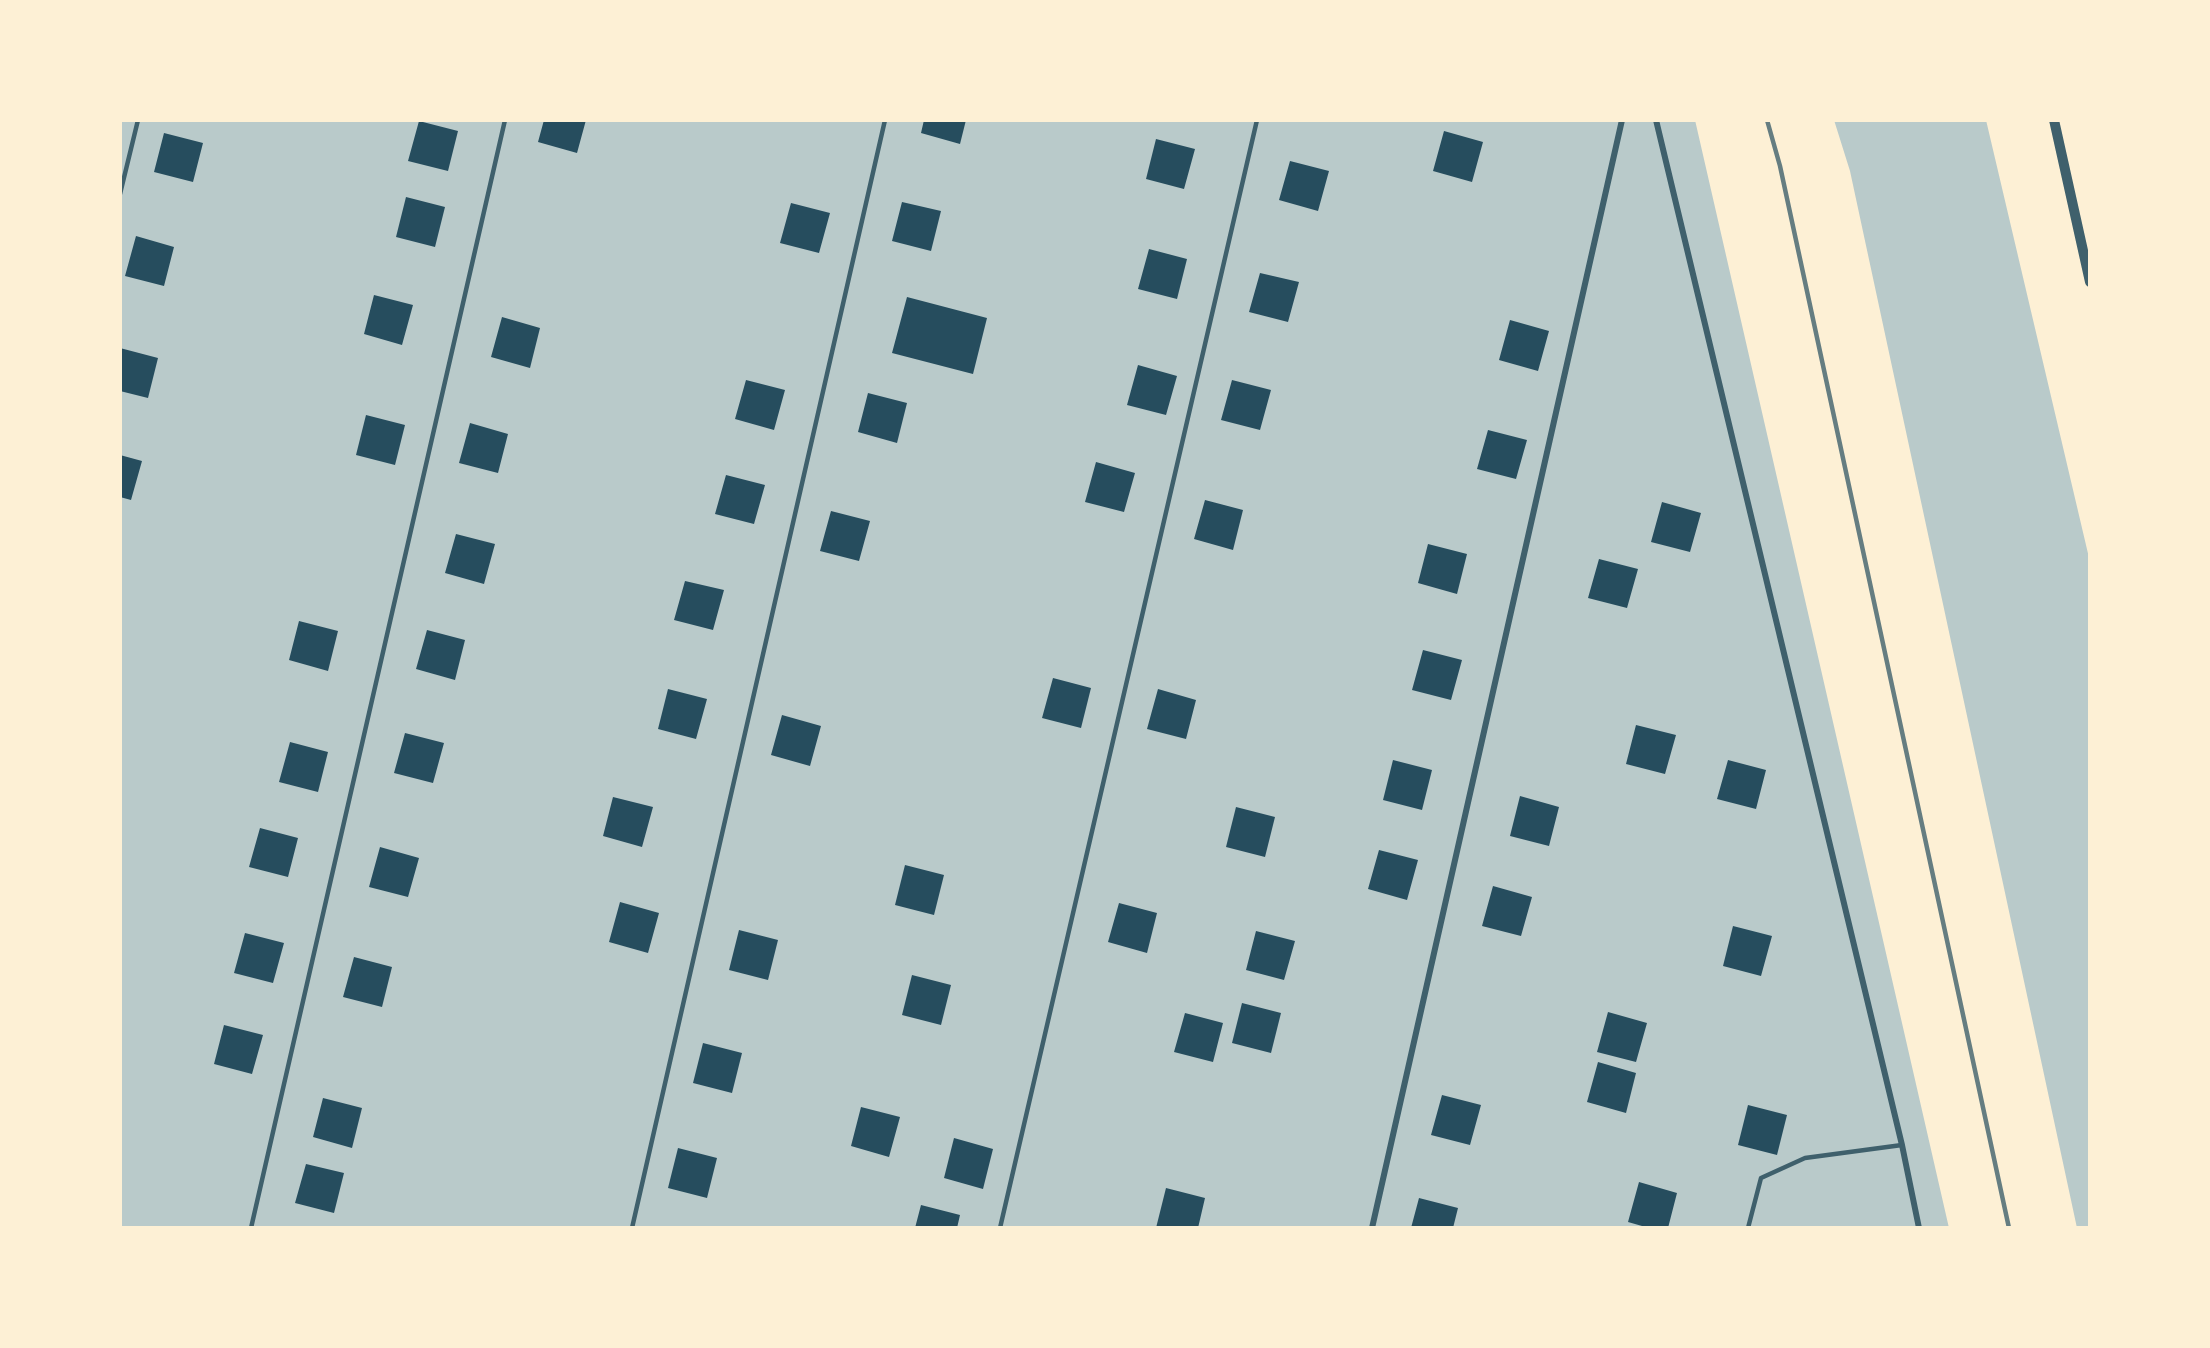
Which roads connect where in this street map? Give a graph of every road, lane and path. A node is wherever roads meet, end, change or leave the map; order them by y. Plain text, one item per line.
1 (138, 120) edge
2 (505, 120) edge
3 (885, 120) edge
4 (1257, 120) edge
5 (1622, 120) edge
6 (1656, 120) edge
7 (2054, 120) edge
8 (120, 194) edge
9 (2088, 261) edge
10 (2090, 282) edge
11 (1902, 1145) junction
12 (250, 1228) edge
13 (632, 1228) edge
14 (1000, 1228) edge
15 (1372, 1228) edge
16 (1748, 1228) edge
17 (1919, 1228) edge

1 - 8 lane
2 - 12 lane
3 - 13 lane
4 - 14 lane
5 - 15 street
6 - 11 street
7 - 9 street
9 - 10 street
11 - 16 lane
11 - 17 street

